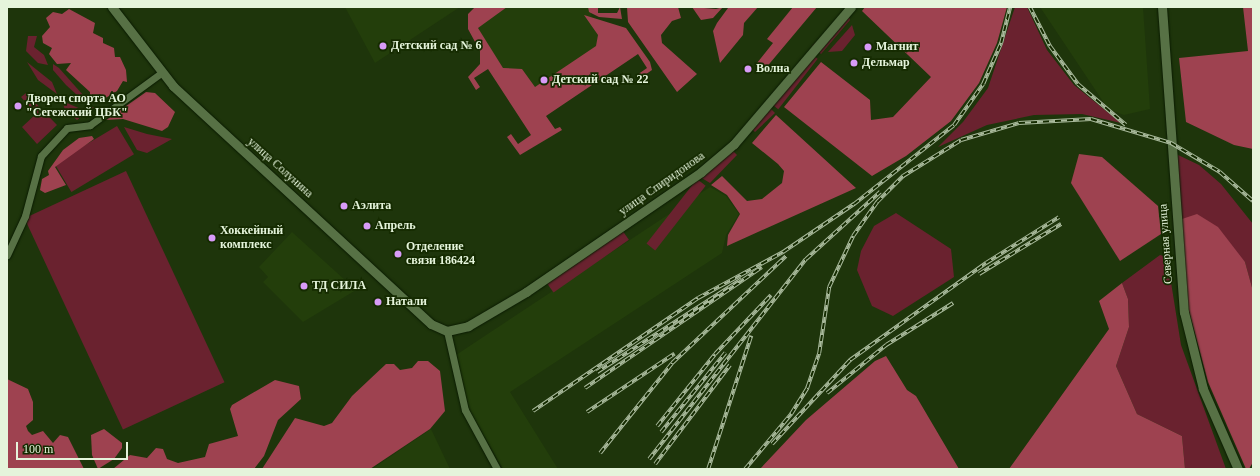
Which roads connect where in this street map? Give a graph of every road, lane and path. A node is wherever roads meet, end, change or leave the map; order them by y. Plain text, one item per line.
1 (112, 7) edge
2 (851, 7) edge
3 (1162, 7) edge
4 (161, 73) junction
5 (7, 255) edge
6 (447, 331) junction
7 (497, 469) edge
8 (1238, 469) edge

1 - 4 street, улица Солунина
2 - 6 street, улица Спиридонова
3 - 8 street, Северная улица
4 - 5 street
4 - 6 street, улица Солунина
6 - 7 street

